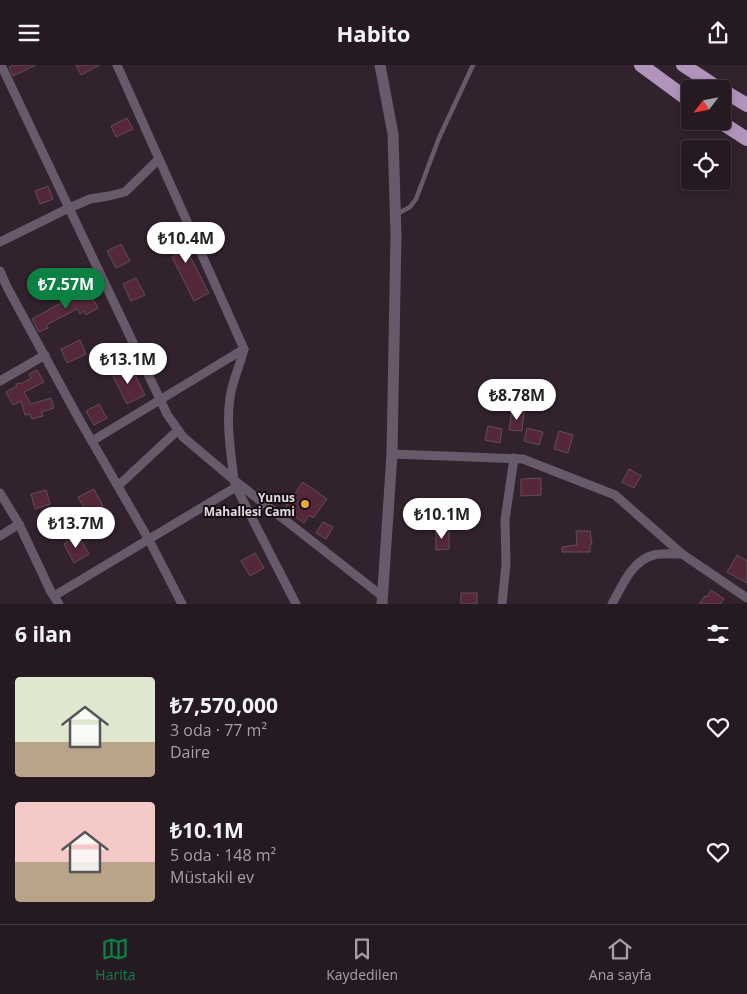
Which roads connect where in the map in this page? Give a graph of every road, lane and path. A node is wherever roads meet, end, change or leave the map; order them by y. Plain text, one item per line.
1 (1, 65) edge
2 (117, 65) edge
3 (380, 65) edge
4 (473, 65) edge
5 (641, 65) edge
6 (684, 65) edge
7 (707, 80) edge
8 (681, 94) edge
9 (731, 95) edge
10 (747, 105) edge
11 (731, 129) edge
12 (747, 139) edge
13 (159, 159) junction
14 (69, 208) junction
15 (396, 215) junction
16 (0, 242) edge
17 (0, 271) edge
18 (244, 349) junction
19 (45, 355) junction
20 (0, 381) edge
21 (160, 399) junction
22 (178, 430) junction
23 (92, 441) junction
24 (392, 454) junction
25 (514, 458) junction
26 (235, 483) junction
27 (118, 486) junction
28 (0, 493) edge
29 (19, 524) junction
30 (0, 536) edge
31 (149, 540) junction
32 (682, 554) junction
33 (747, 597) edge
34 (56, 600) edge
35 (382, 600) edge
36 (182, 604) edge
37 (296, 604) edge
38 (502, 604) edge
39 (612, 604) edge

1 - 14 street
2 - 13 street
3 - 15 street
4 - 15 lane
5 - 8 highway
6 - 7 highway
9 - 10 highway
11 - 12 highway
13 - 14 street
13 - 18 street
14 - 16 street
14 - 21 street
15 - 24 street
17 - 19 street
18 - 21 street
18 - 26 street
19 - 20 street
19 - 23 street
21 - 22 street
21 - 23 street
22 - 26 street
22 - 27 street
23 - 27 street
24 - 25 street
24 - 35 street
25 - 32 street
25 - 38 street
26 - 31 street
26 - 35 street
26 - 37 street
27 - 31 street
28 - 29 street
29 - 30 street
29 - 34 street
31 - 34 street
31 - 36 street
32 - 33 street
32 - 39 street

